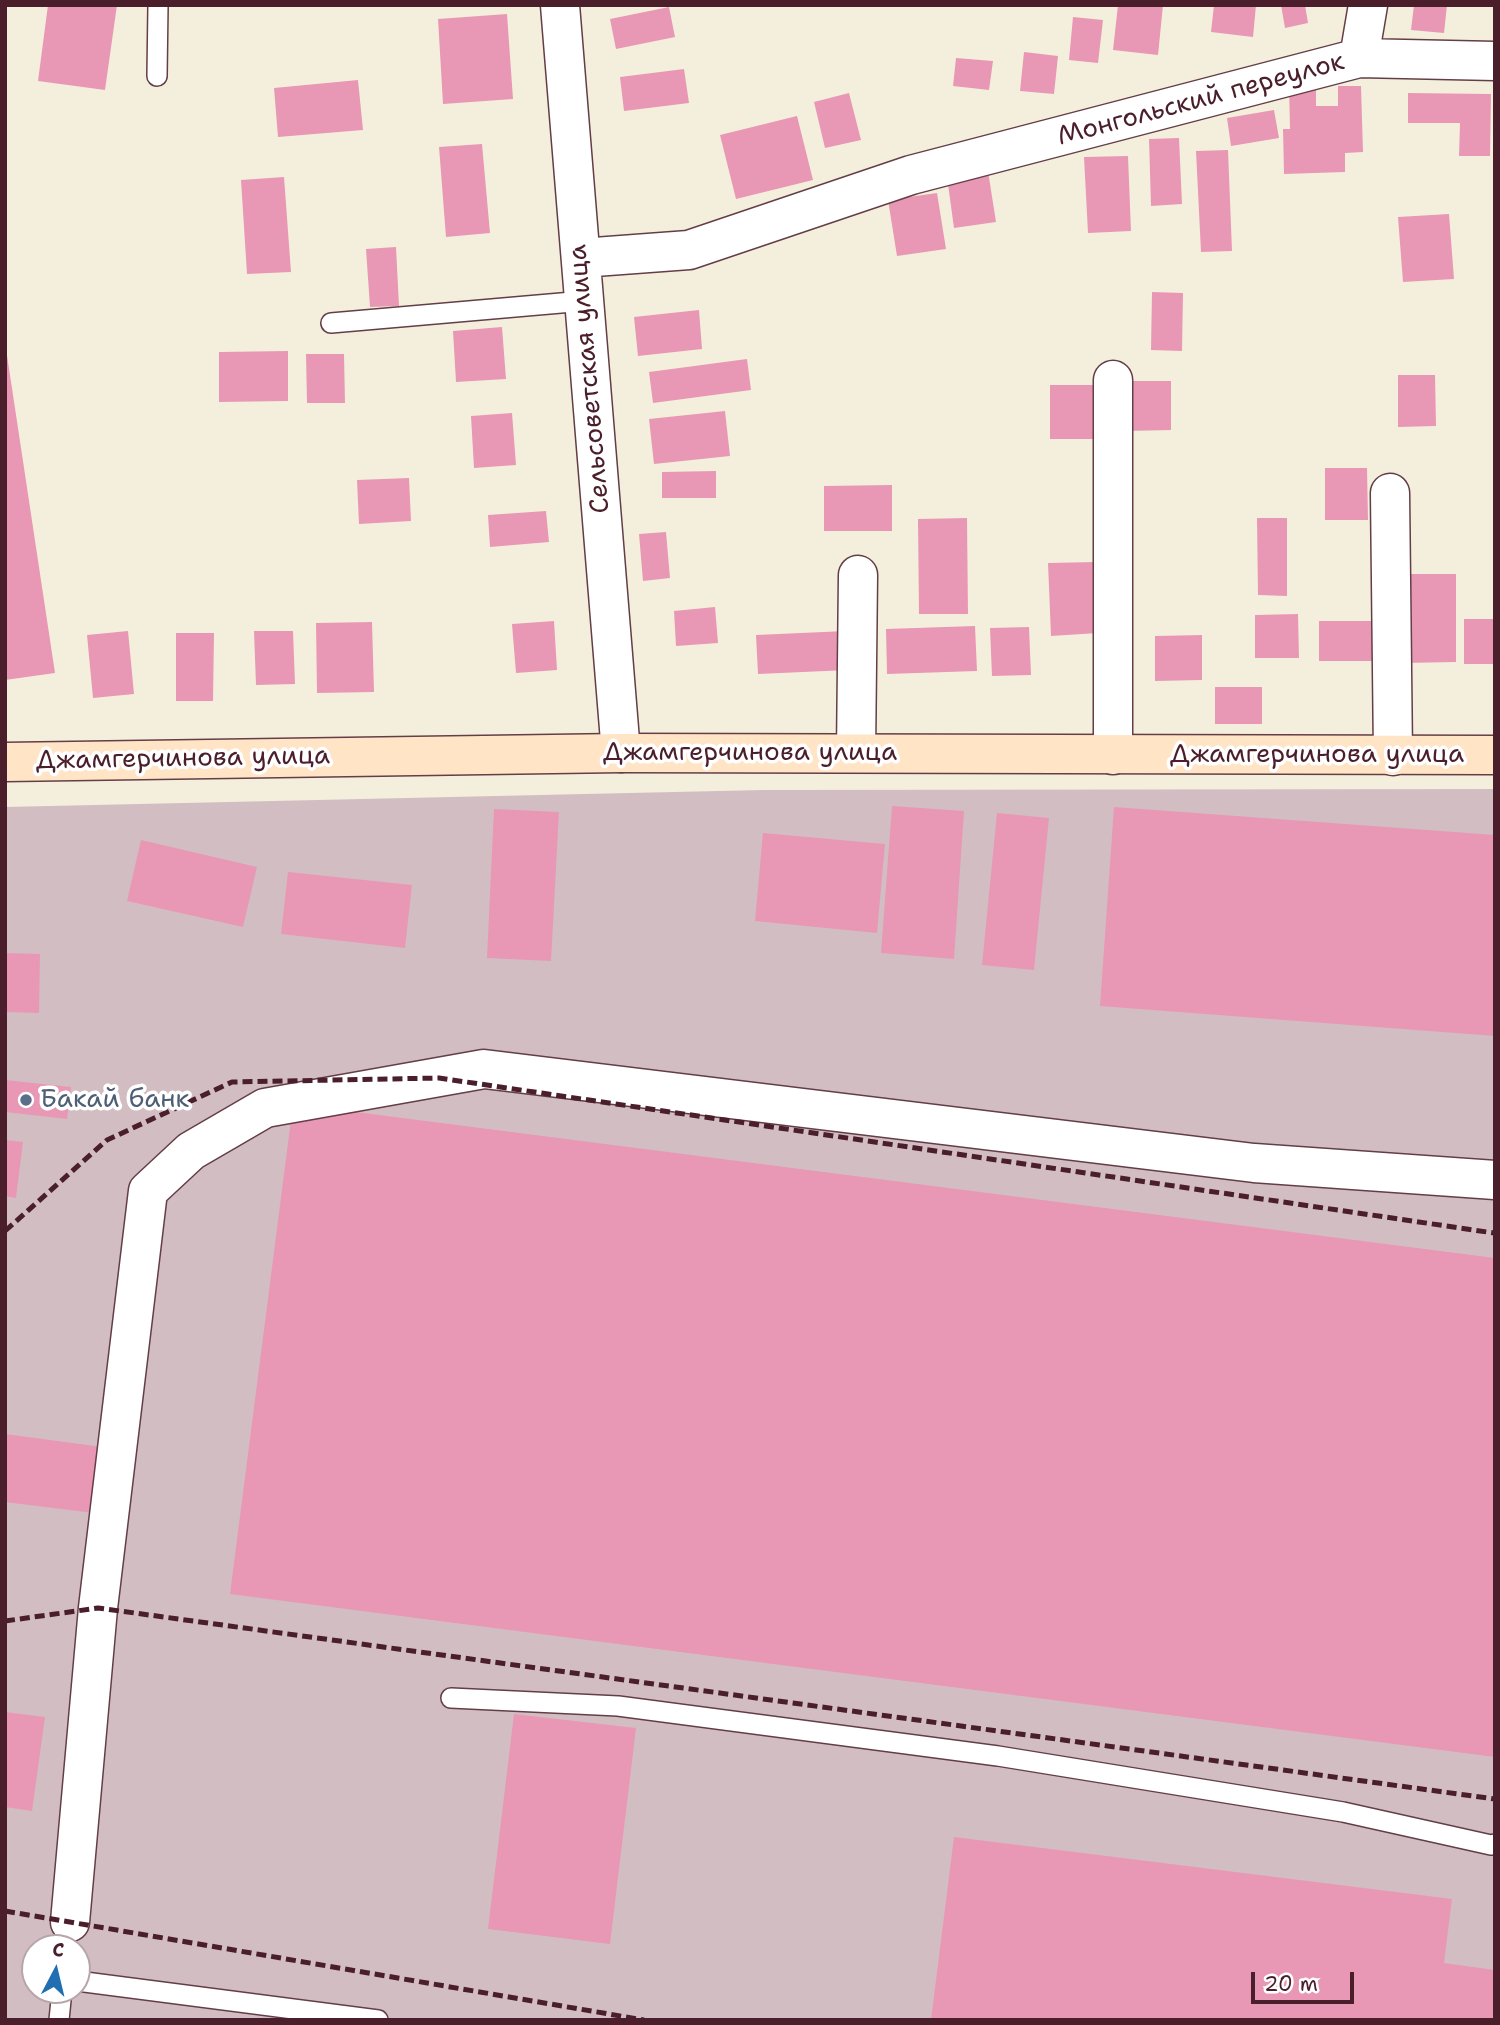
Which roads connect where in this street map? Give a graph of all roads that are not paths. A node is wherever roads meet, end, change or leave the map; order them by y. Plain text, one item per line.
1 (159, 5) edge
2 (560, 5) edge
3 (1368, 5) edge
4 (1359, 58) junction
5 (1495, 61) edge
6 (157, 76) dead end
7 (580, 258) junction
8 (584, 301) junction
9 (331, 323) dead end
10 (1114, 380) dead end
11 (1390, 493) dead end
12 (858, 575) dead end
13 (621, 753) junction
14 (856, 753) junction
15 (1113, 755) junction
16 (1495, 755) edge
17 (1393, 756) junction
18 (5, 762) edge
19 (1495, 1181) edge
20 (451, 1698) dead end
21 (1495, 1844) edge
22 (69, 1928) dead end
23 (91, 1982) edge
24 (378, 2020) edge

1 - 6 lane
2 - 7 street, Сельсоветская улица
3 - 4 street
4 - 5 street, Монгольский переулок
4 - 7 street, Монгольский переулок
7 - 8 street, Сельсоветская улица
8 - 9 lane
8 - 13 street, Сельсоветская улица
10 - 15 street
11 - 17 street
12 - 14 street
13 - 14 street, Джамгерчинова улица
13 - 18 street, Джамгерчинова улица
14 - 15 street, Джамгерчинова улица
15 - 17 street, Джамгерчинова улица
16 - 17 street, Джамгерчинова улица
19 - 22 street
20 - 21 lane
23 - 24 lane

